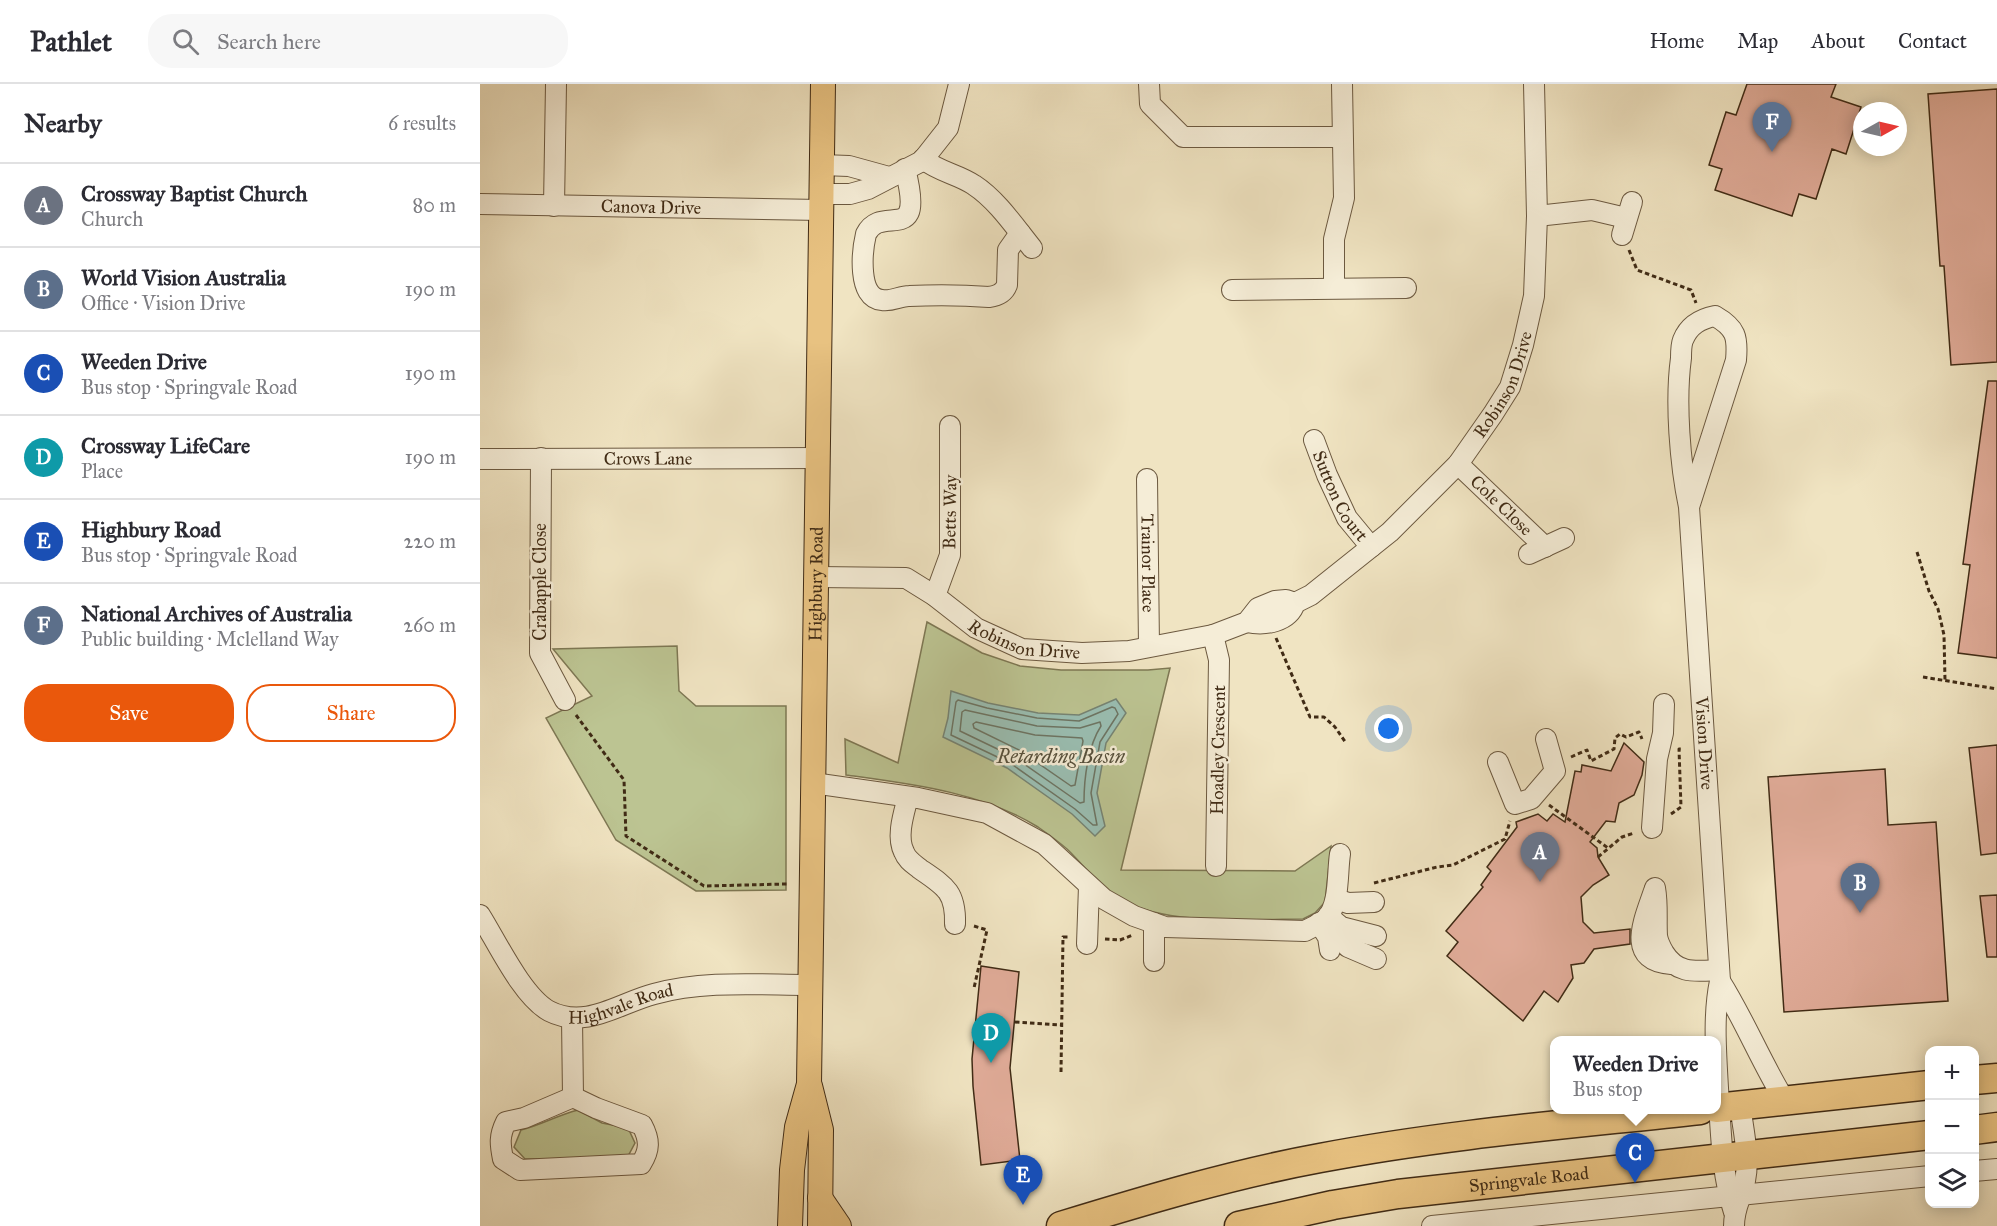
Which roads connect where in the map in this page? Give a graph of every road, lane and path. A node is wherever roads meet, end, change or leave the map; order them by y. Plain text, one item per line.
1 (556, 84) edge
2 (823, 84) edge
3 (959, 84) edge
4 (1149, 84) edge
5 (1341, 84) edge
6 (1534, 84) edge
7 (1341, 137) junction
8 (924, 159) junction
9 (822, 165) junction
10 (897, 173) junction
11 (821, 202) junction
12 (480, 204) edge
13 (554, 206) junction
14 (1537, 216) junction
15 (1627, 218) joint
16 (1334, 288) junction
17 (1406, 288) dead end
18 (1232, 290) dead end
19 (1702, 319) junction
20 (950, 426) dead end
21 (1314, 440) dead end
22 (541, 458) junction
23 (817, 458) junction
24 (480, 459) edge
25 (1458, 464) junction
26 (1146, 479) dead end
27 (1689, 507) junction
28 (1564, 538) dead end
29 (1371, 547) junction
30 (1917, 552) dead end
31 (817, 577) junction
32 (935, 596) junction
33 (1273, 631) dead end
34 (1213, 635) junction
35 (1149, 646) junction
36 (1923, 677) dead end
37 (1944, 680) junction
38 (1997, 689) edge
39 (565, 699) joint
40 (1664, 704) dead end
41 (1546, 739) dead end
42 (1643, 741) dead end
43 (1346, 743) dead end
44 (1567, 759) dead end
45 (1498, 762) dead end
46 (813, 783) junction
47 (908, 797) junction
48 (1545, 802) dead end
49 (1519, 817) dead end
50 (1652, 828) dead end
51 (1608, 848) dead end
52 (1340, 854) dead end
53 (1216, 866) dead end
54 (1406, 875) dead end
55 (787, 884) dead end
56 (1089, 886) junction
57 (1655, 888) dead end
58 (1374, 902) dead end
59 (480, 915) edge
60 (1331, 916) junction
61 (1154, 923) junction
62 (955, 924) joint
63 (1376, 936) dead end
64 (1087, 944) dead end
65 (1330, 950) dead end
66 (1376, 959) dead end
67 (1154, 961) dead end
68 (1719, 975) junction
69 (810, 985) junction
70 (974, 988) dead end
71 (572, 1018) junction
72 (1015, 1022) dead end
73 (1062, 1026) dead end
74 (1717, 1036) edge
75 (1997, 1078) edge
76 (1979, 1080) edge
77 (809, 1084) junction
78 (1925, 1085) edge
79 (573, 1097) junction
80 (1785, 1101) junction
81 (1721, 1107) edge
82 (1658, 1114) edge
83 (1721, 1114) edge
84 (1997, 1127) edge
85 (1979, 1129) edge
86 (1925, 1135) edge
87 (1734, 1156) junction
88 (1997, 1169) edge
89 (1979, 1171) edge
90 (1925, 1177) edge
91 (820, 1198) junction
92 (1734, 1208) edge
93 (789, 1225) edge
94 (820, 1226) edge
95 (839, 1226) edge
96 (1061, 1226) edge
97 (1239, 1226) edge
98 (1432, 1226) edge

1 - 13 street
2 - 9 main road, Highbury Road
3 - 8 street
4 - 7 street
5 - 7 street
6 - 14 street, Robinson Drive
7 - 16 street
8 - 10 street, Canova Drive
8 - 10 street
9 - 10 street
9 - 11 main road, Highbury Road
10 - 11 street, Canova Drive
11 - 13 street, Canova Drive
11 - 23 main road, Highbury Road
12 - 13 street, Canova Drive
14 - 15 street
14 - 25 street, Robinson Drive
15 - 19 path
16 - 17 street
16 - 18 street
19 - 27 street, Vision Drive
19 - 27 street, Vision Drive
20 - 32 street, Betts Way
21 - 29 street, Sutton Court
22 - 23 street, Crows Lane
22 - 24 street, Crows Lane
22 - 39 street, Crabapple Close
23 - 31 main road, Highbury Road
25 - 28 street, Cole Close
25 - 29 street, Robinson Drive
26 - 35 street, Trainor Place
27 - 68 street, Vision Drive
29 - 34 street, Robinson Drive
30 - 37 path
31 - 32 street, Robinson Drive
31 - 46 main road, Highbury Road
32 - 35 street, Robinson Drive
33 - 43 path
34 - 35 street, Robinson Drive
34 - 53 street, Hoadley Crescent
36 - 37 path
37 - 38 path
39 - 55 path
40 - 50 street
41 - 45 street
42 - 44 path
46 - 47 street
46 - 69 main road, Highbury Road
47 - 56 street
47 - 62 street
48 - 51 path
49 - 54 path
52 - 60 street
56 - 61 street
56 - 64 street
57 - 68 street
58 - 60 street
59 - 71 street, Highvale Road
60 - 61 street
60 - 63 street
60 - 65 street
60 - 66 street
61 - 67 street
62 - 70 path
68 - 74 street, Vision Drive
68 - 80 street, Vision Drive
69 - 71 street, Highvale Road
69 - 77 main road, Highbury Road
71 - 79 street
72 - 73 path
75 - 76 highway
77 - 91 main road, Highbury Road
77 - 93 main road, Highbury Road
78 - 80 highway
79 - 79 street
80 - 81 highway
82 - 96 highway
83 - 87 street, Vision Drive
84 - 85 highway
86 - 87 highway, Springvale Road
87 - 92 street, Vision Drive
87 - 97 highway, Springvale Road
88 - 89 street
90 - 92 street
91 - 94 main road, Highbury Road
91 - 95 main road
92 - 98 street

